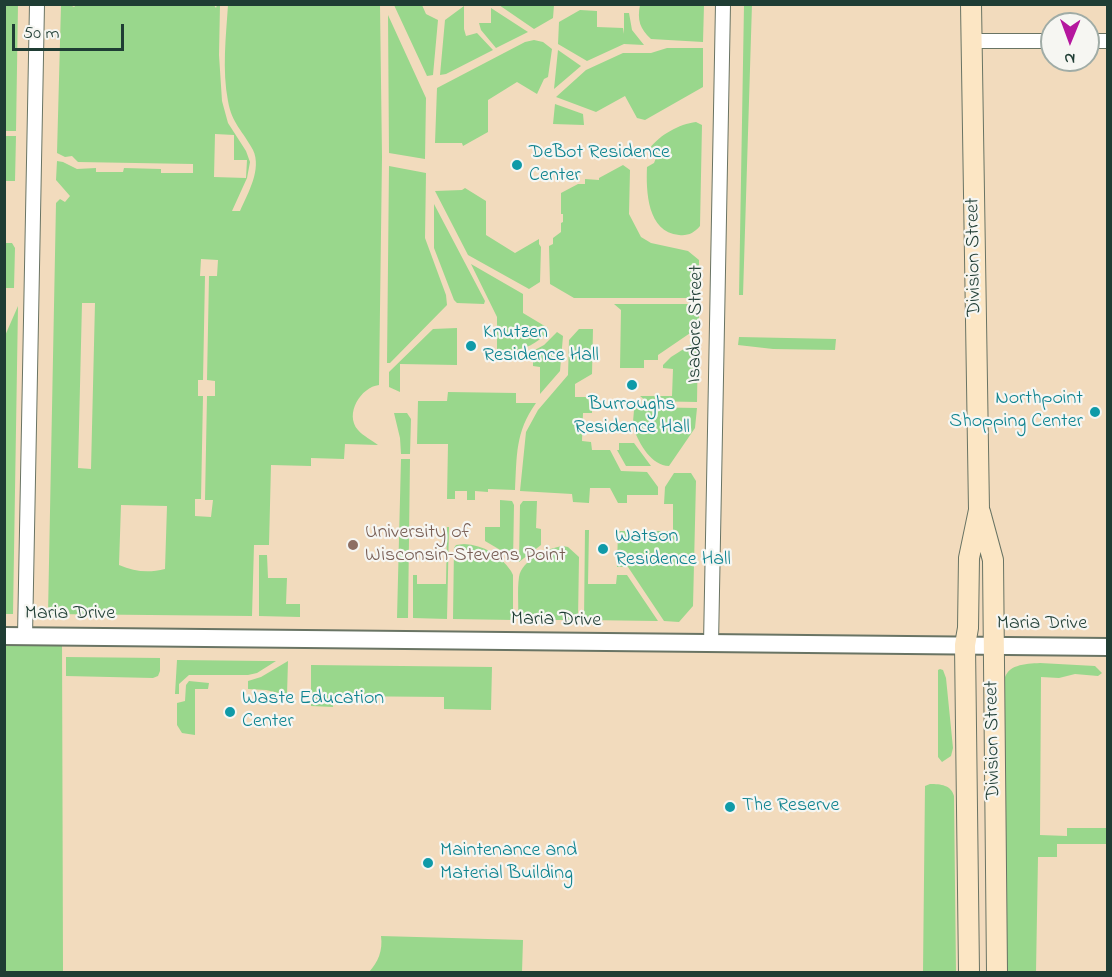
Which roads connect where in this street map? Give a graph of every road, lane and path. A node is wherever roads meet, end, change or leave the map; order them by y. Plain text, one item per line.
1 (37, 4) edge
2 (723, 4) edge
3 (971, 4) edge
4 (971, 41) junction
5 (1040, 41) edge
6 (979, 510) junction
7 (4, 636) edge
8 (25, 636) junction
9 (711, 644) junction
10 (965, 645) junction
11 (992, 646) junction
12 (1107, 646) edge
13 (969, 972) edge
14 (997, 972) edge

1 - 8 street
2 - 9 street, Isadore Street
3 - 4 main road, Division Street
4 - 5 street
4 - 6 main road, Division Street
6 - 10 main road, Division Street
6 - 11 main road, Division Street
7 - 8 street, Maria Drive
8 - 9 street, Maria Drive
9 - 10 street, Maria Drive
10 - 11 street, Maria Drive
10 - 13 main road, Division Street
11 - 12 street, Maria Drive
11 - 14 main road, Division Street

